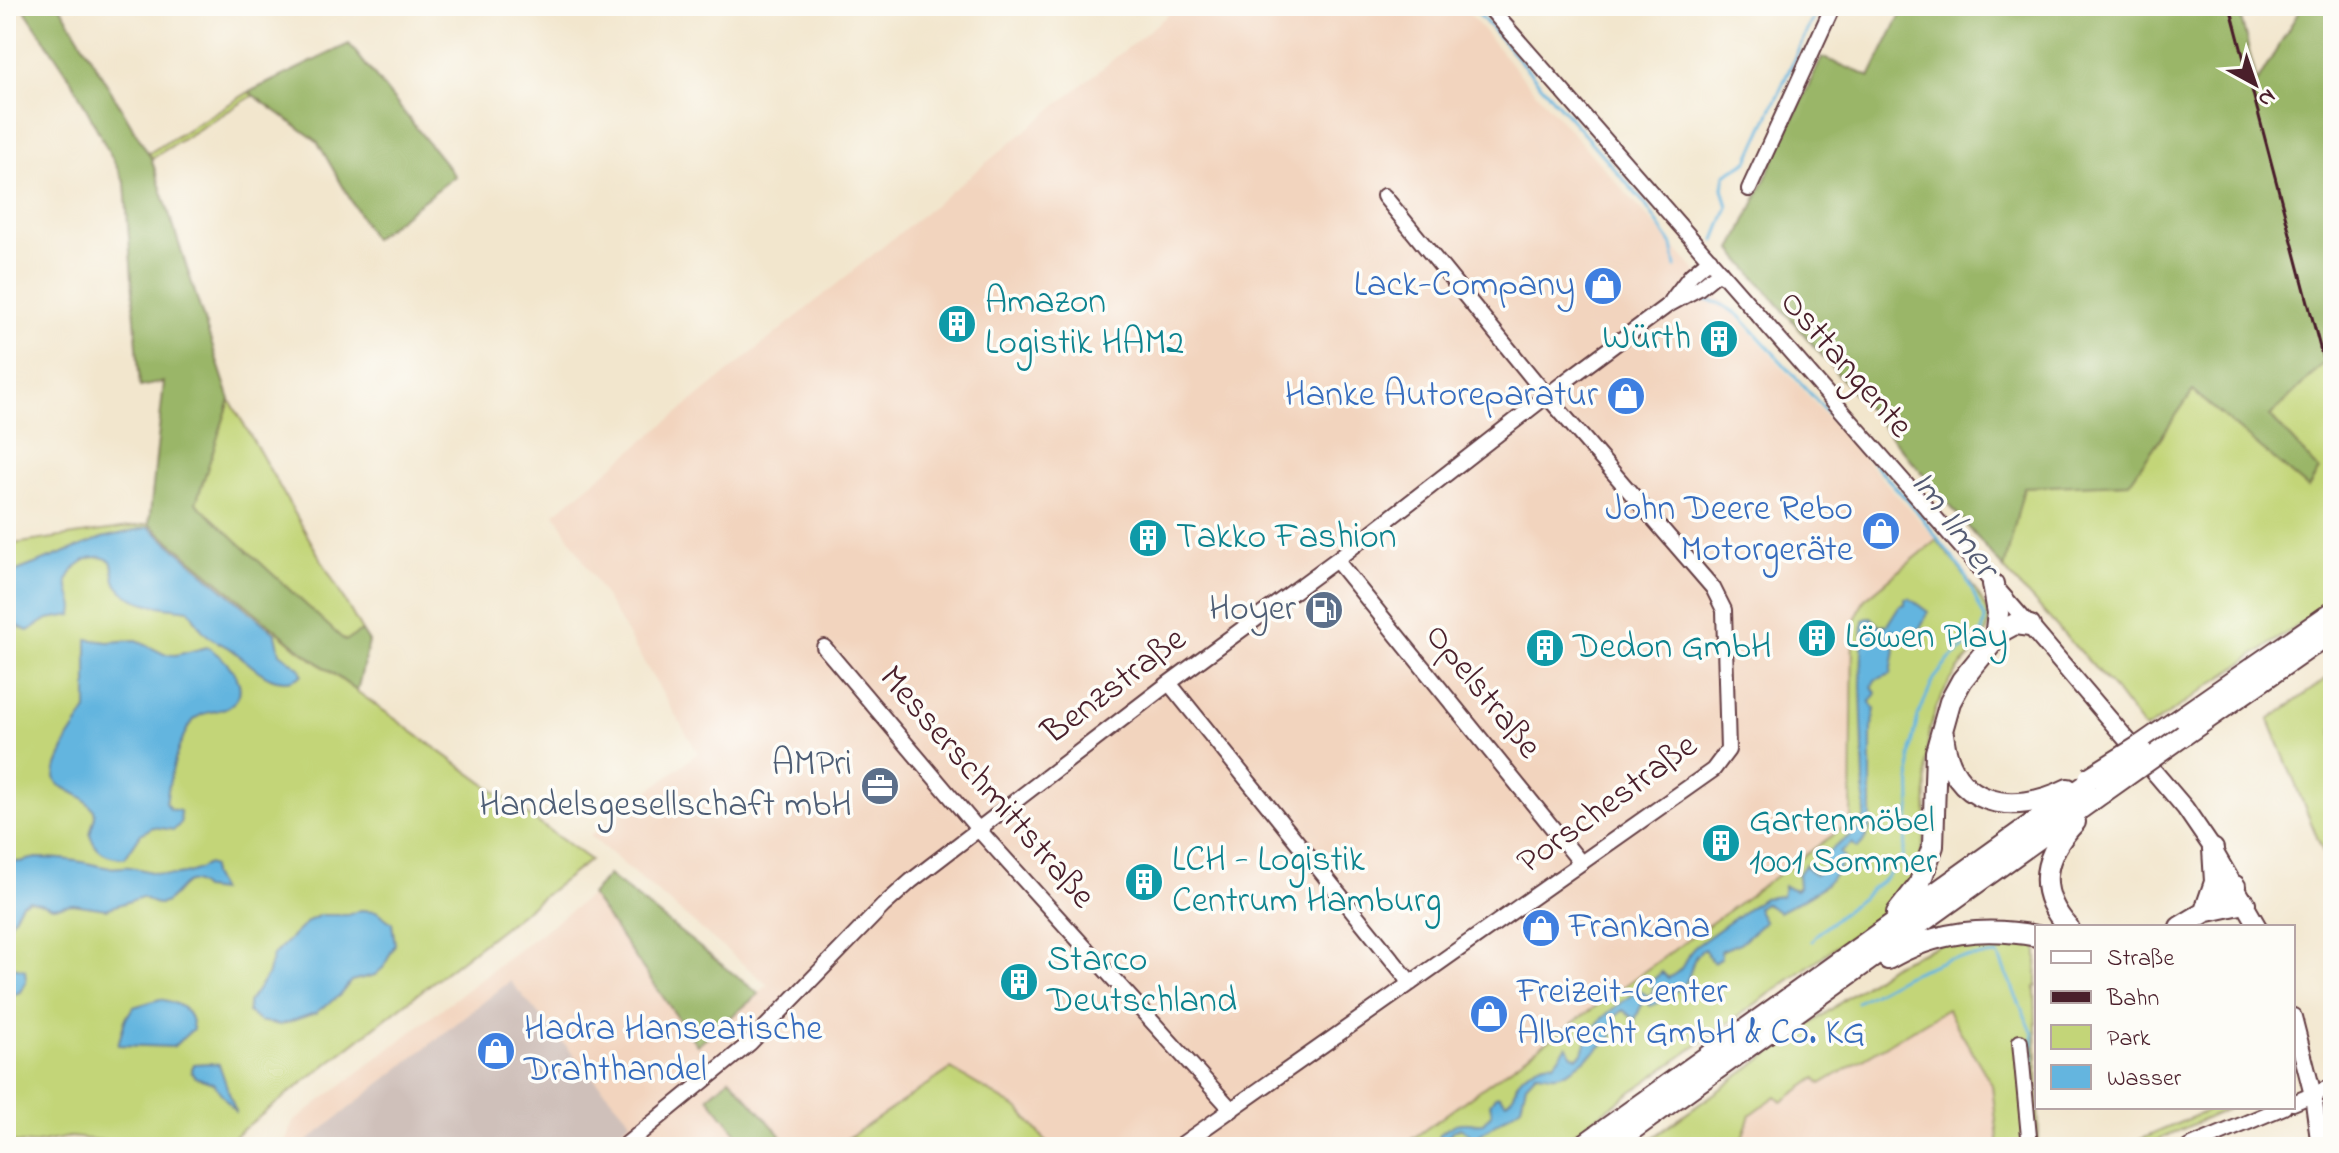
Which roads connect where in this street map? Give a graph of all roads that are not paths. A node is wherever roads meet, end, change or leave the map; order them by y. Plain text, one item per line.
1 (1488, 6) edge
2 (1833, 6) edge
3 (1749, 189) dead end
4 (1384, 196) dead end
5 (1710, 259) junction
6 (1720, 271) junction
7 (1668, 305) junction
8 (1547, 396) junction
9 (1336, 560) junction
10 (1993, 584) junction
11 (2333, 612) edge
12 (2030, 626) junction
13 (2333, 631) edge
14 (1995, 638) junction
15 (824, 647) dead end
16 (1981, 658) junction
17 (1169, 683) junction
18 (1942, 726) junction
19 (2179, 729) junction
20 (2094, 784) junction
21 (978, 829) junction
22 (2213, 849) junction
23 (1581, 863) junction
24 (2240, 894) junction
25 (2205, 912) junction
26 (2066, 925) edge
27 (2183, 925) edge
28 (2257, 925) edge
29 (2035, 936) edge
30 (1872, 939) junction
31 (1411, 983) junction
32 (1801, 1009) junction
33 (2295, 1025) edge
34 (2020, 1042) dead end
35 (2333, 1086) edge
36 (2313, 1095) junction
37 (2295, 1102) edge
38 (2279, 1109) edge
39 (1232, 1110) junction
40 (623, 1147) edge
41 (1178, 1147) edge
42 (1581, 1147) edge
43 (1608, 1147) edge
44 (2030, 1147) edge
45 (2189, 1147) edge
46 (2320, 1147) edge

1 - 5 street, Osttangente
2 - 3 street
4 - 8 street
5 - 6 street, Osttangente
5 - 7 street, Benzstraße
6 - 7 street, Benzstraße
6 - 10 street, Osttangente
7 - 8 street, Benzstraße
8 - 9 street, Benzstraße
8 - 23 street, Porschestraße
9 - 17 street, Benzstraße
9 - 23 street, Opelstraße
10 - 12 street, Osttangente
10 - 14 highway
11 - 19 highway
12 - 14 highway
12 - 16 highway
12 - 22 main road, Osttangente
13 - 19 highway
14 - 16 highway
15 - 21 street, Messerschmittstraße
16 - 18 highway
17 - 21 street, Benzstraße
17 - 31 street
18 - 20 highway
18 - 30 highway
19 - 20 highway, bridge
19 - 20 highway, bridge
20 - 26 highway
20 - 30 highway
20 - 32 highway
21 - 39 street, Messerschmittstraße
21 - 40 street, Benzstraße
22 - 24 main road, Osttangente
22 - 25 highway
23 - 31 street, Porschestraße
24 - 25 highway
24 - 28 main road, Osttangente
25 - 27 highway
29 - 32 highway
30 - 42 highway
31 - 39 street, Porschestraße
32 - 43 highway
33 - 36 main road
34 - 44 street
35 - 36 street
36 - 37 street
36 - 46 main road
38 - 45 street
39 - 41 street, Porschestraße

